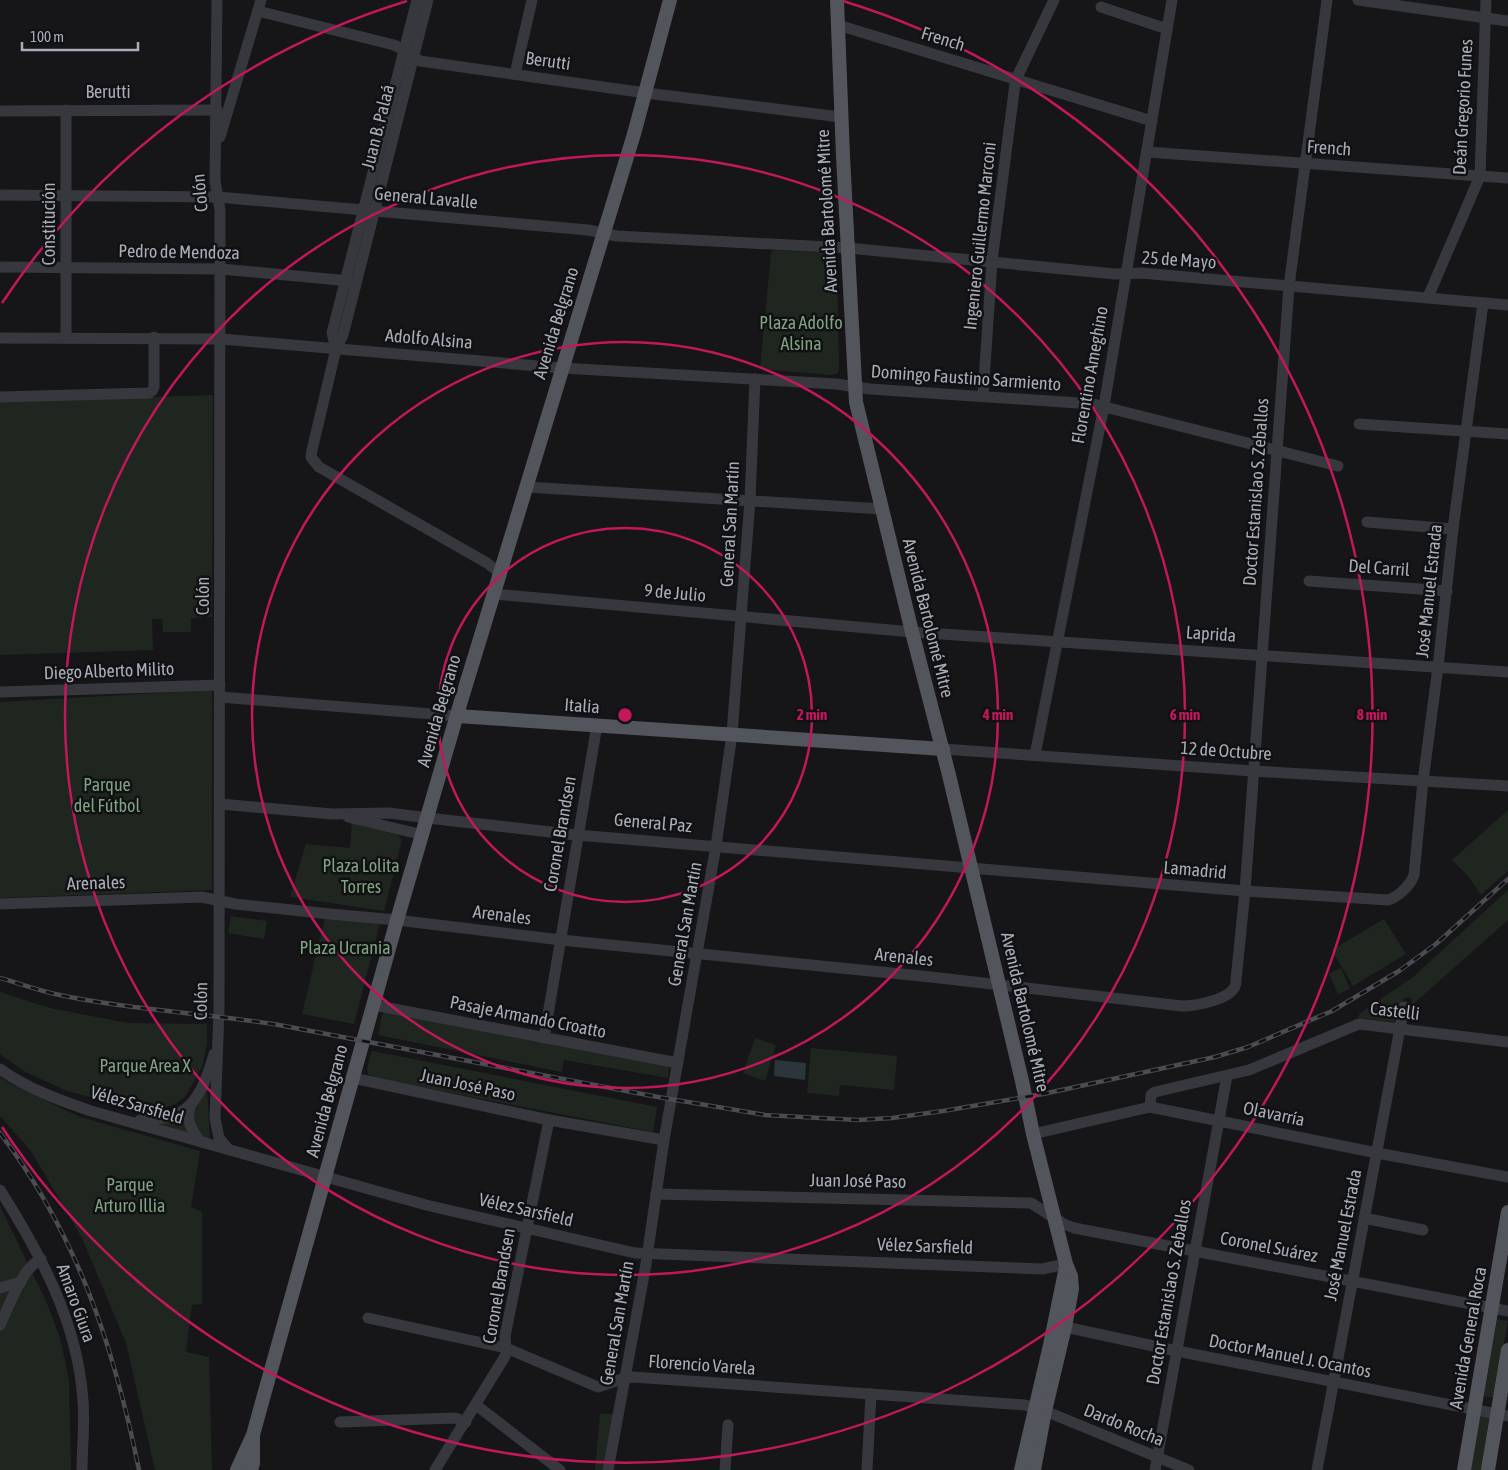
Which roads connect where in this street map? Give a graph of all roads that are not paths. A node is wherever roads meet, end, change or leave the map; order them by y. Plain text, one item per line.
1 (217, 0) edge
2 (417, 0) edge
3 (428, 0) edge
4 (532, 0) edge
5 (670, 0) edge
6 (837, 0) edge
7 (1054, 0) edge
8 (1172, 0) edge
9 (1327, 0) edge
10 (1358, 0) edge
11 (1486, 0) edge
12 (260, 5) edge
13 (1101, 7) dead end
14 (1485, 18) junction
15 (1508, 22) edge
16 (838, 25) junction
17 (1168, 29) junction
18 (409, 54) junction
19 (515, 74) junction
20 (217, 75) junction
21 (1016, 79) junction
22 (237, 80) junction
23 (646, 93) junction
24 (0, 110) edge
25 (66, 110) junction
26 (217, 110) junction
27 (841, 117) junction
28 (1152, 121) junction
29 (216, 150) junction
30 (1147, 152) junction
31 (1305, 164) junction
32 (1480, 176) junction
33 (1508, 178) edge
34 (0, 196) edge
35 (68, 196) junction
36 (218, 197) junction
37 (369, 210) junction
38 (603, 233) junction
39 (848, 248) junction
40 (992, 262) junction
41 (0, 268) edge
42 (67, 268) junction
43 (220, 269) junction
44 (1126, 274) junction
45 (350, 282) junction
46 (1288, 286) junction
47 (1428, 297) junction
48 (1483, 303) junction
49 (1508, 305) edge
50 (66, 337) junction
51 (0, 338) edge
52 (154, 338) junction
53 (221, 339) junction
54 (336, 349) junction
55 (562, 368) junction
56 (755, 380) junction
57 (854, 387) junction
58 (983, 396) junction
59 (0, 397) edge
60 (1104, 406) junction
61 (1359, 424) dead end
62 (1466, 432) junction
63 (1508, 434) edge
64 (1276, 451) junction
65 (1338, 466) dead end
66 (527, 487) junction
67 (750, 500) junction
68 (882, 509) junction
69 (1367, 522) dead end
70 (1453, 529) junction
71 (500, 573) junction
72 (1310, 581) dead end
73 (1446, 591) junction
74 (494, 594) junction
75 (742, 617) junction
76 (912, 632) junction
77 (1058, 641) junction
78 (1261, 655) junction
79 (1438, 667) junction
80 (1508, 672) edge
81 (220, 691) junction
82 (0, 692) edge
83 (457, 716) junction
84 (597, 725) junction
85 (732, 734) junction
86 (942, 749) junction
87 (1035, 754) junction
88 (1253, 771) junction
89 (1423, 781) junction
90 (1508, 786) edge
91 (220, 804) junction
92 (332, 814) junction
93 (428, 818) junction
94 (423, 835) junction
95 (577, 835) junction
96 (716, 846) junction
97 (971, 868) junction
98 (1410, 883) joint
99 (1245, 892) junction
100 (219, 901) junction
101 (0, 904) edge
102 (397, 920) junction
103 (561, 940) junction
104 (697, 953) junction
105 (999, 985) junction
106 (373, 1005) junction
107 (1404, 1006) dead end
108 (1400, 1030) junction
109 (544, 1038) junction
110 (1508, 1042) edge
111 (218, 1043) junction
112 (678, 1063) junction
113 (0, 1069) edge
114 (1227, 1076) junction
115 (353, 1078) junction
116 (191, 1104) junction
117 (1150, 1107) junction
118 (215, 1118) junction
119 (121, 1119) junction
120 (549, 1120) junction
121 (1219, 1121) junction
122 (1033, 1134) junction
123 (194, 1138) junction
124 (664, 1140) junction
125 (228, 1149) junction
126 (1377, 1153) junction
127 (326, 1176) junction
128 (1508, 1177) edge
129 (0, 1190) edge
130 (656, 1194) junction
131 (1508, 1212) edge
132 (1055, 1218) junction
133 (1364, 1218) junction
134 (527, 1228) junction
135 (1423, 1230) dead end
136 (1194, 1250) junction
137 (647, 1252) junction
138 (41, 1259) junction
139 (1066, 1264) junction
140 (1352, 1280) junction
141 (21, 1282) junction
142 (0, 1288) edge
143 (1492, 1308) junction
144 (1508, 1311) edge
145 (368, 1318) dead end
146 (0, 1325) edge
147 (1065, 1327) junction
148 (506, 1348) junction
149 (1508, 1350) edge
150 (1177, 1351) junction
151 (625, 1378) junction
152 (1333, 1382) junction
153 (871, 1394) junction
154 (476, 1405) junction
155 (1475, 1409) junction
156 (1040, 1410) junction
157 (1503, 1415) edge
158 (340, 1422) dead end
159 (466, 1422) junction
160 (728, 1425) dead end
161 (253, 1435) junction
162 (1157, 1457) junction
163 (82, 1470) edge
164 (237, 1470) edge
165 (251, 1470) edge
166 (435, 1470) edge
167 (560, 1470) edge
168 (608, 1470) edge
169 (725, 1470) edge
170 (868, 1470) edge
171 (1021, 1470) edge
172 (1034, 1470) edge
173 (1155, 1470) edge
174 (1189, 1470) edge
175 (1317, 1470) edge
176 (1464, 1470) edge
177 (1488, 1470) edge

1 - 20 street, Colón
2 - 18 street, Juan B. Palaá
3 - 18 street, Juan B. Palaá
4 - 19 street
5 - 23 main road, Avenida Belgrano
6 - 16 main road, Avenida Bartolomé Mitre
7 - 21 street, Ingeniero Guillermo Marconi
8 - 17 street, Florentino Ameghino
9 - 31 street, Doctor Estanislao S. Zeballos
10 - 14 street
11 - 14 street, Deán Gregorio Funes
12 - 18 street, Berutti
12 - 22 street, Colón
13 - 17 street
14 - 15 street
14 - 32 street, Deán Gregorio Funes
16 - 21 street, French
16 - 27 main road, Avenida Bartolomé Mitre
17 - 28 street, Florentino Ameghino
18 - 19 street, Berutti
18 - 37 street, Juan B. Palaá
19 - 23 street, Berutti
20 - 22 street
20 - 26 street, Colón
21 - 28 street, French
21 - 40 street, Ingeniero Guillermo Marconi
22 - 29 street, Colón
23 - 27 street, Berutti
23 - 38 main road, Avenida Belgrano
24 - 25 street, Berutti
25 - 26 street, Berutti
25 - 35 street, Constitución
26 - 29 street, Colón
27 - 39 main road, Avenida Bartolomé Mitre
28 - 30 street, Florentino Ameghino
29 - 36 street, Colón
30 - 31 street, French
30 - 44 street, Florentino Ameghino
31 - 32 street, French
31 - 46 street, Doctor Estanislao S. Zeballos
32 - 33 street, French
32 - 47 street, Deán Gregorio Funes
34 - 35 street, General Lavalle
35 - 36 street, General Lavalle
35 - 42 street, Constitución
36 - 37 street, General Lavalle
36 - 43 street, Colón
37 - 38 street, General Lavalle
37 - 45 street, Juan B. Palaá
38 - 39 street, General Lavalle
38 - 55 main road, Avenida Belgrano
39 - 40 street, 25 de Mayo
39 - 57 main road, Avenida Bartolomé Mitre
40 - 44 street, 25 de Mayo
40 - 58 street, Ingeniero Guillermo Marconi
41 - 42 street, Pedro de Mendoza
42 - 43 street, Pedro de Mendoza
42 - 50 street, Constitución
43 - 45 street, Pedro de Mendoza
43 - 53 street, Colón
44 - 46 street, 25 de Mayo
44 - 60 street, Florentino Ameghino
45 - 54 street, Juan B. Palaá
46 - 47 street, 25 de Mayo
46 - 64 street, Doctor Estanislao S. Zeballos
47 - 48 street, 25 de Mayo
48 - 49 street, 25 de Mayo
48 - 62 street, José Manuel Estrada
50 - 51 street, Adolfo Alsina
50 - 52 street, Adolfo Alsina
52 - 53 street, Adolfo Alsina
52 - 59 street
53 - 54 street, Adolfo Alsina
53 - 81 street, Colón
54 - 55 street, Adolfo Alsina
54 - 71 street, Juan B. Palaá
55 - 56 street, Adolfo Alsina
55 - 66 main road, Avenida Belgrano
56 - 57 street, Adolfo Alsina
56 - 67 street, General San Martín
57 - 58 street, Domingo Faustino Sarmiento
57 - 68 main road, Avenida Bartolomé Mitre
58 - 60 street, Domingo Faustino Sarmiento
60 - 64 street, Domingo Faustino Sarmiento
60 - 77 street, Florentino Ameghino
61 - 62 street
62 - 63 street
62 - 70 street, José Manuel Estrada
64 - 65 street, Domingo Faustino Sarmiento
64 - 78 street, Doctor Estanislao S. Zeballos
66 - 67 street
66 - 71 main road, Avenida Belgrano
67 - 68 street
67 - 75 street, General San Martín
68 - 76 main road, Avenida Bartolomé Mitre
69 - 70 street
70 - 73 street, José Manuel Estrada
71 - 74 main road, Avenida Belgrano
72 - 73 street, Del Carril
73 - 79 street, José Manuel Estrada
74 - 75 street, 9 de Julio
74 - 83 main road, Avenida Belgrano
75 - 76 street, 9 de Julio
75 - 85 street, General San Martín
76 - 77 street, Laprida
76 - 86 main road, Avenida Bartolomé Mitre
77 - 78 street, Laprida
77 - 87 street, Florentino Ameghino
78 - 79 street, Laprida
78 - 88 street, Doctor Estanislao S. Zeballos
79 - 80 street, Laprida
79 - 89 street, José Manuel Estrada
81 - 82 street, Diego Alberto Milito
81 - 83 street, Italia
81 - 91 street, Colón
83 - 84 main road, Italia
83 - 93 main road, Avenida Belgrano
84 - 85 main road, Italia
84 - 95 street, Coronel Brandsen
85 - 86 main road, Italia
85 - 96 street, General San Martín
86 - 87 street, 12 de Octubre
86 - 97 main road, Avenida Bartolomé Mitre
87 - 88 street, 12 de Octubre
88 - 89 street, 12 de Octubre
88 - 99 street, Doctor Estanislao S. Zeballos
89 - 90 street, 12 de Octubre
89 - 98 street, José Manuel Estrada
91 - 92 street, General Paz
91 - 100 street, Colón
92 - 93 street, General Paz
92 - 94 street, General Paz
93 - 94 main road, Avenida Belgrano
93 - 95 street, General Paz
94 - 102 main road, Avenida Belgrano
95 - 96 street, General Paz
95 - 103 street, Coronel Brandsen
96 - 97 street, General Paz
96 - 104 street, General San Martín
97 - 99 street, Lamadrid
97 - 105 main road, Avenida Bartolomé Mitre
98 - 99 street, Lamadrid
99 - 105 street, Doctor Estanislao S. Zeballos
100 - 101 street, Arenales
100 - 102 street, Arenales
100 - 111 street, Colón
102 - 103 street, Arenales
102 - 106 main road, Avenida Belgrano
103 - 104 street, Arenales
103 - 109 street, Coronel Brandsen
104 - 105 street, Arenales
104 - 112 street, General San Martín
105 - 122 main road, Avenida Bartolomé Mitre
106 - 109 street, Pasaje Armando Croatto
106 - 115 main road, Avenida Belgrano
107 - 108 street, José Manuel Estrada
108 - 110 street, Castelli
108 - 114 street, Castelli
108 - 126 street, José Manuel Estrada
109 - 112 street, Pasaje Armando Croatto
111 - 116 street, Colón
111 - 118 street, Colón
112 - 124 street, General San Martín
113 - 119 street, Vélez Sarsfield
114 - 117 street, Castelli
114 - 121 street, Doctor Estanislao S. Zeballos
115 - 120 street, Juan José Paso
115 - 127 main road, Avenida Belgrano
116 - 119 street, Colón
116 - 123 street
117 - 121 street, Olavarría
117 - 122 street, Olavarría
118 - 123 street
118 - 125 street, Colón
119 - 123 street, Vélez Sarsfield
120 - 124 street, Juan José Paso
120 - 134 street, Coronel Brandsen
121 - 126 street, Olavarría
121 - 136 street, Doctor Estanislao S. Zeballos
122 - 132 main road, Avenida Bartolomé Mitre
123 - 125 street, Vélez Sarsfield
124 - 130 street, General San Martín
125 - 127 street, Vélez Sarsfield
126 - 128 street, Olavarría
126 - 133 street, José Manuel Estrada
127 - 134 street, Vélez Sarsfield
127 - 161 main road, Avenida Belgrano
129 - 138 street, Amaro Giura
130 - 132 street, Juan José Paso
130 - 137 street, General San Martín
131 - 143 main road, Avenida General Roca
132 - 136 street, Coronel Suárez
132 - 139 main road, Avenida Bartolomé Mitre
133 - 135 street
133 - 140 street, José Manuel Estrada
134 - 137 street, Vélez Sarsfield
134 - 148 street, Coronel Brandsen
136 - 140 street, Coronel Suárez
136 - 150 street, Doctor Estanislao S. Zeballos
137 - 139 street, Vélez Sarsfield
137 - 151 street, General San Martín
138 - 141 street
138 - 163 street, Amaro Giura
139 - 147 main road, Avenida Bartolomé Mitre
139 - 156 main road, Avenida Bartolomé Mitre
140 - 143 street, Coronel Suárez
140 - 152 street, José Manuel Estrada
141 - 142 street
141 - 146 street
143 - 144 street, Coronel Suárez
143 - 155 main road, Avenida General Roca
145 - 148 street, Florencio Varela
147 - 150 street, Doctor Manuel J. Ocantos
147 - 156 main road, Avenida Bartolomé Mitre
148 - 151 street, Florencio Varela
148 - 154 street, Coronel Brandsen
149 - 157 main road
150 - 152 street, Doctor Manuel J. Ocantos
150 - 162 street, Doctor Estanislao S. Zeballos
151 - 153 street, Florencio Varela
151 - 168 street, General San Martín
152 - 155 street, Doctor Manuel J. Ocantos
152 - 175 street, José Manuel Estrada
153 - 156 street, Florencio Varela
153 - 170 street
154 - 159 street, Coronel Brandsen
154 - 167 street
155 - 157 street, Doctor Manuel J. Ocantos
155 - 176 main road, Avenida General Roca
156 - 162 street, Dardo Rocha
156 - 171 main road, Avenida Bartolomé Mitre
156 - 172 main road, Avenida Bartolomé Mitre
157 - 177 main road
158 - 159 street
159 - 166 street, Coronel Brandsen
160 - 169 street
161 - 164 main road, Avenida Belgrano
161 - 165 main road, Avenida Belgrano
162 - 173 street, Doctor Estanislao S. Zeballos
162 - 174 street, Dardo Rocha

